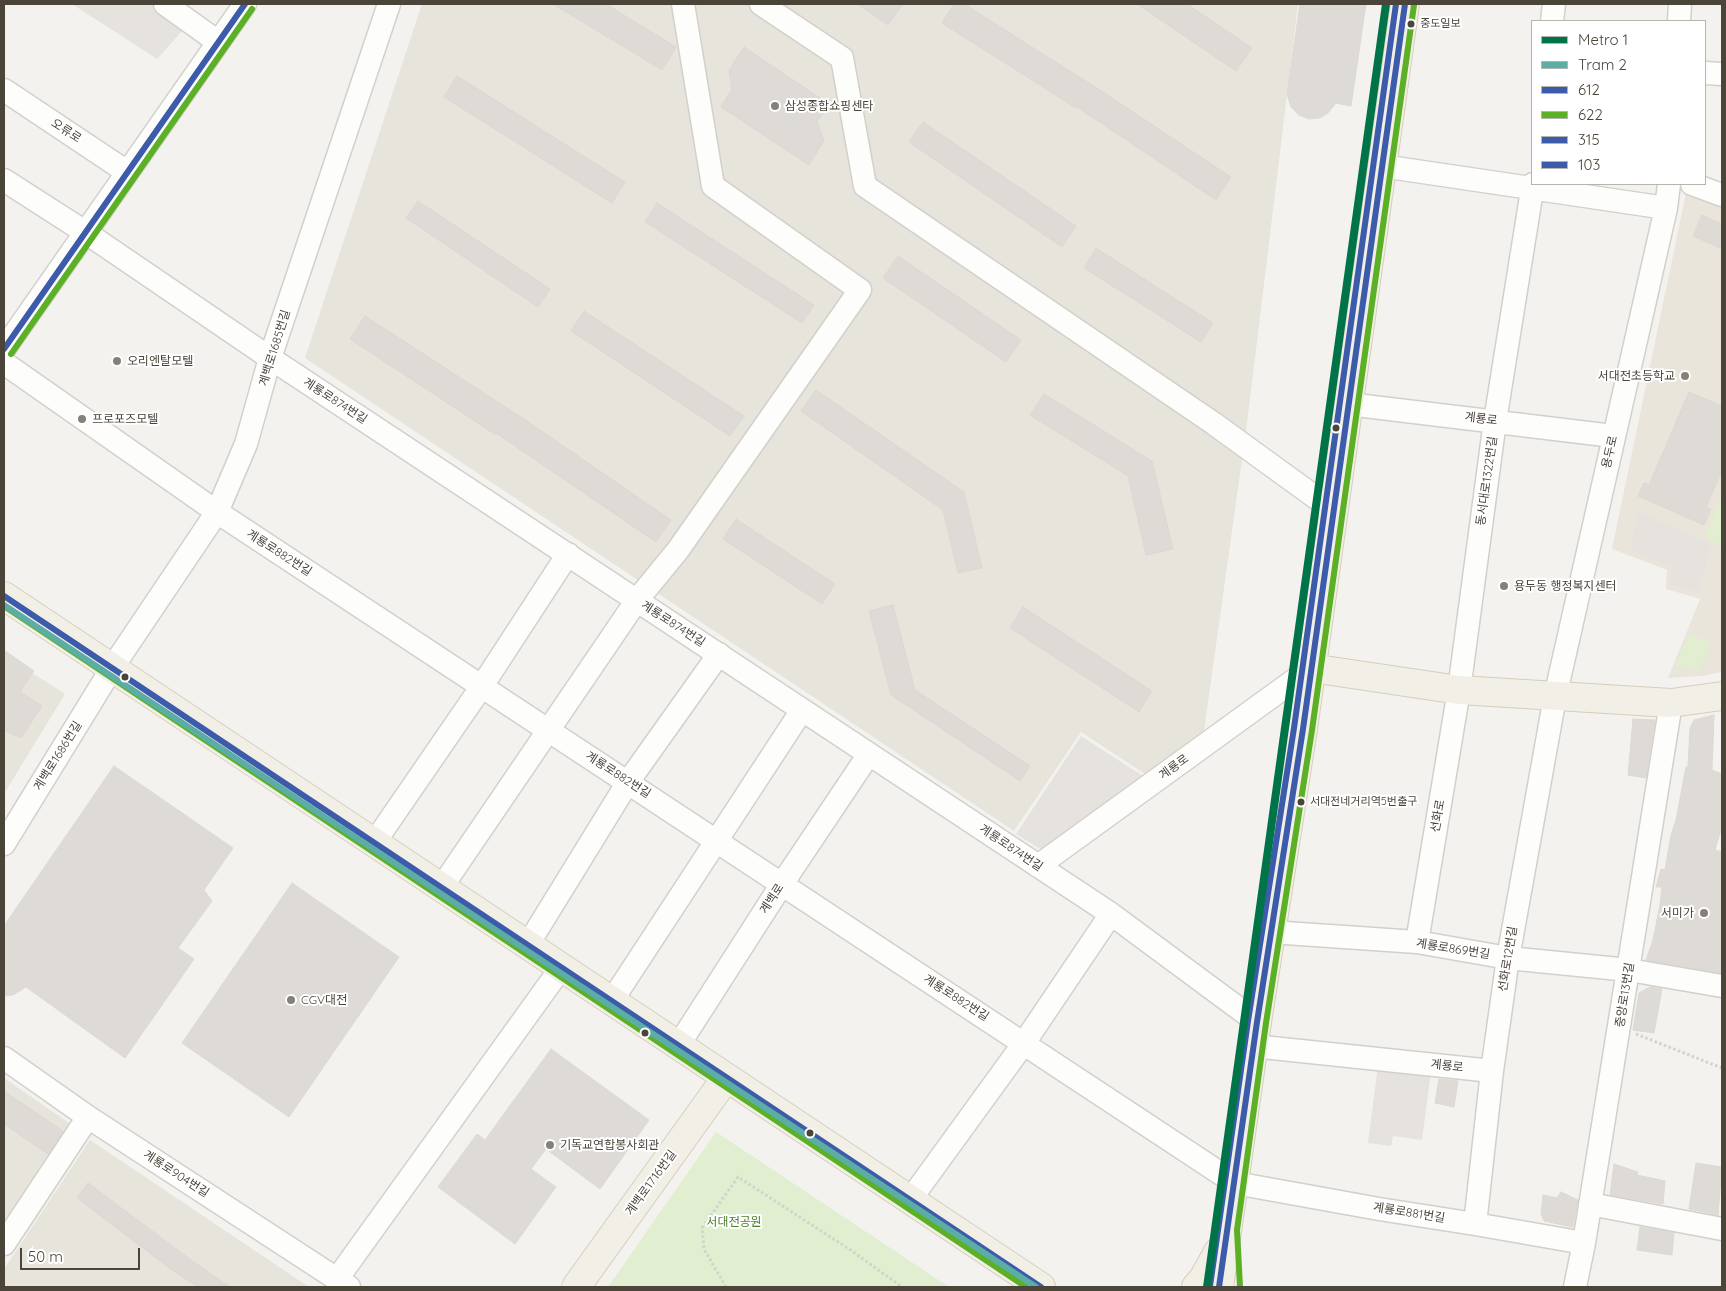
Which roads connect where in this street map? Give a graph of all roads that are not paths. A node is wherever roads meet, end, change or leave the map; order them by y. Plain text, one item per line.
1 (165, 4) edge
2 (245, 4) edge
3 (389, 4) edge
4 (683, 4) edge
5 (761, 4) edge
6 (1405, 4) edge
7 (1554, 4) edge
8 (1680, 4) edge
9 (1552, 20) edge
10 (1679, 20) edge
11 (218, 42) junction
12 (1706, 73) edge
13 (1722, 74) edge
14 (4, 90) edge
15 (1382, 166) junction
16 (128, 172) junction
17 (4, 180) edge
18 (1669, 185) edge
19 (1695, 185) edge
20 (1533, 186) edge
21 (1722, 195) edge
22 (1666, 208) junction
23 (85, 232) junction
24 (4, 348) edge
25 (270, 358) junction
26 (4, 363) edge
27 (1348, 404) junction
28 (1495, 421) junction
29 (1613, 436) junction
30 (1333, 510) junction
31 (217, 512) junction
32 (568, 554) junction
33 (4, 596) edge
34 (637, 600) junction
35 (719, 654) junction
36 (112, 668) junction
37 (1311, 668) junction
38 (482, 686) junction
39 (1459, 690) junction
40 (1722, 696) edge
41 (1555, 697) junction
42 (1671, 703) junction
43 (802, 710) junction
44 (549, 730) junction
45 (869, 754) junction
46 (628, 782) junction
47 (717, 841) junction
48 (374, 843) junction
49 (4, 844) edge
50 (1038, 866) junction
51 (782, 884) junction
52 (441, 888) junction
53 (1111, 914) junction
54 (1271, 932) junction
55 (1417, 942) junction
56 (528, 946) junction
57 (1508, 958) junction
58 (561, 968) junction
59 (1629, 970) junction
60 (1722, 986) edge
61 (611, 1002) junction
62 (1255, 1034) junction
63 (1024, 1043) junction
64 (678, 1046) junction
65 (4, 1058) edge
66 (1492, 1071) junction
67 (726, 1078) junction
68 (88, 1117) junction
69 (1235, 1183) junction
70 (910, 1200) junction
71 (1590, 1204) junction
72 (1476, 1224) junction
73 (1722, 1229) edge
74 (1228, 1230) junction
75 (1584, 1243) junction
76 (4, 1244) edge
77 (343, 1283) edge
78 (576, 1287) edge
79 (1040, 1287) edge
80 (1196, 1287) edge
81 (1219, 1287) edge
82 (1231, 1287) edge
83 (1574, 1287) edge

1 - 11 street
2 - 11 street
3 - 25 street, 계백로1685번길
4 - 34 street
5 - 30 street
6 - 15 main road
7 - 9 street
8 - 10 street
11 - 16 street
12 - 13 street
14 - 16 street, 오류로
15 - 20 street
15 - 27 main road
16 - 23 street
17 - 23 street
18 - 22 street, 용두로
19 - 21 street
20 - 22 street
20 - 28 street, 동서대로1322번길
22 - 29 street, 용두로
23 - 24 street
23 - 25 street, 계룡로874번길
25 - 31 street, 계백로1685번길
25 - 32 street, 계룡로874번길
26 - 31 street, 계룡로882번길
27 - 28 street, 계룡로
27 - 30 main road
28 - 29 street, 계룡로
28 - 39 street, 동서대로1322번길
29 - 41 street, 용두로
30 - 37 main road
31 - 36 street, 계백로1685번길
31 - 38 street, 계룡로882번길
32 - 34 street, 계룡로874번길
32 - 38 street
33 - 36 main road
34 - 35 street, 계룡로874번길
34 - 44 street
35 - 43 street, 계룡로874번길
35 - 46 street
36 - 48 main road
36 - 49 street, 계백로1686번길
37 - 39 main road
37 - 50 street, 계룡로
37 - 54 main road
38 - 44 street, 계룡로882번길
38 - 48 street
39 - 41 main road
39 - 55 street, 선화로
40 - 42 main road
41 - 42 main road
41 - 57 street, 선화로12번길
42 - 59 street, 중앙로13번길
43 - 45 street, 계룡로874번길
43 - 47 street
44 - 46 street, 계룡로882번길
44 - 52 street
45 - 50 street, 계룡로874번길
45 - 51 street, 계백로
46 - 47 street, 계룡로882번길
46 - 56 street
47 - 51 street, 계룡로882번길
47 - 61 street
48 - 52 main road
50 - 53 street, 계룡로874번길
51 - 63 street, 계룡로882번길
51 - 64 street, 계백로
52 - 56 main road
53 - 62 street, 계룡로874번길
53 - 63 street
54 - 55 street, 계룡로869번길
54 - 62 main road
55 - 57 street, 계룡로869번길
56 - 58 main road
57 - 59 street, 계룡로869번길
57 - 66 street, 선화로12번길
58 - 61 main road
58 - 77 street
59 - 60 street, 계룡로869번길
59 - 71 street, 중앙로13번길
61 - 64 main road
62 - 66 street, 계룡로
62 - 69 main road
63 - 69 street, 계룡로882번길
63 - 70 street
64 - 67 main road
65 - 68 street, 계룡로904번길
66 - 72 street, 선화로12번길
67 - 70 main road
67 - 78 main road, 계백로1716번길
68 - 76 street
68 - 77 street, 계룡로904번길
69 - 72 street, 계룡로881번길
69 - 74 main road
70 - 79 main road
71 - 73 street
71 - 75 street, 중앙로13번길
72 - 75 street, 계룡로881번길
74 - 80 main road
74 - 81 main road
74 - 82 main road
75 - 83 street, 중앙로13번길

